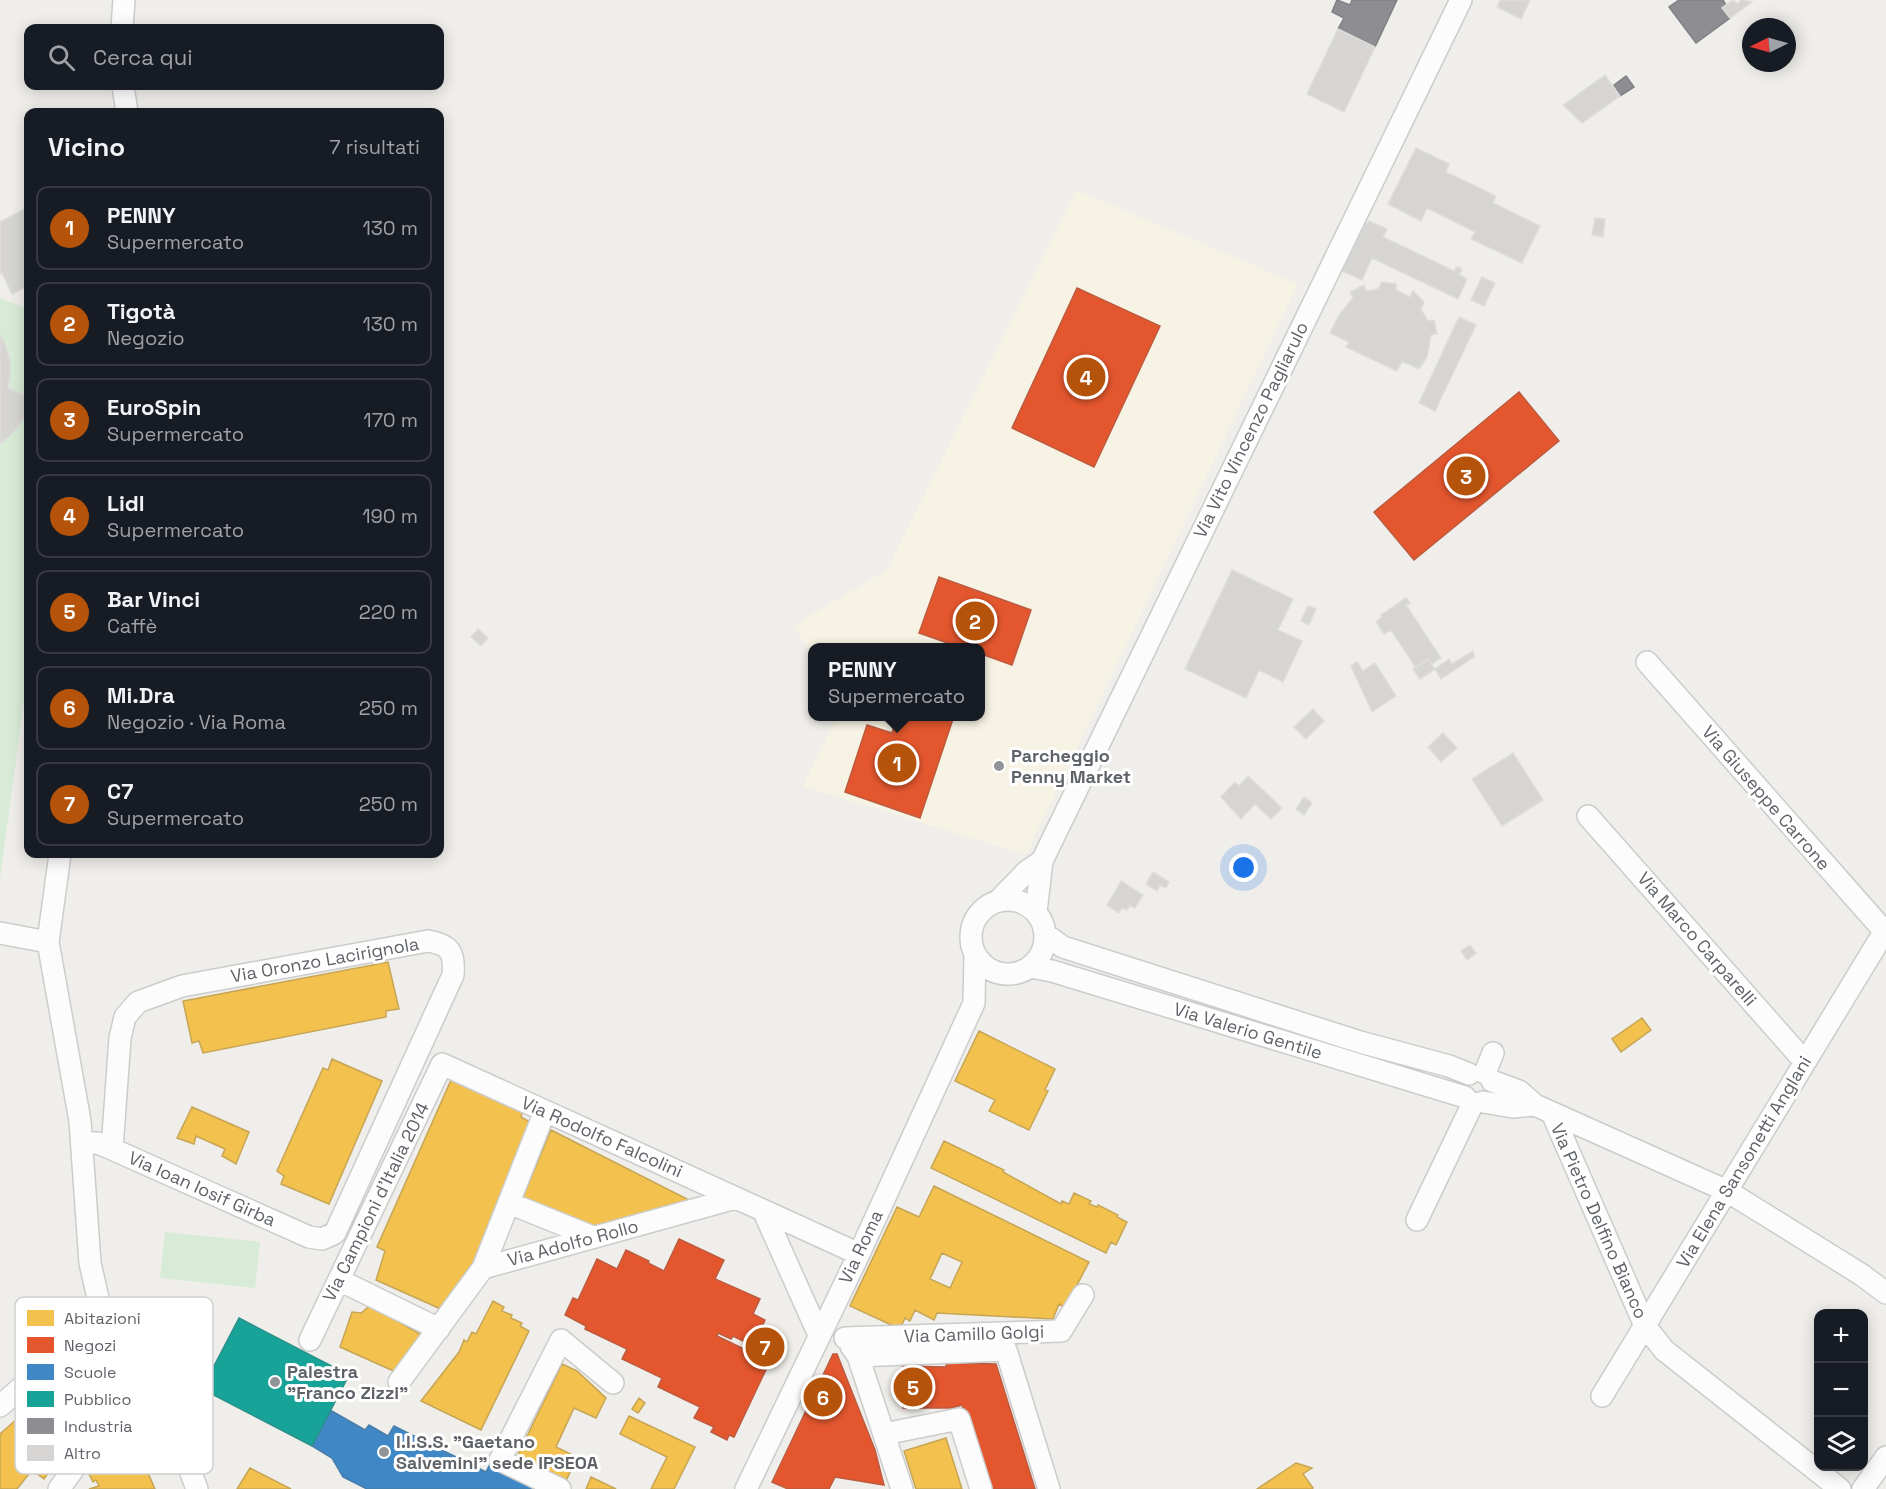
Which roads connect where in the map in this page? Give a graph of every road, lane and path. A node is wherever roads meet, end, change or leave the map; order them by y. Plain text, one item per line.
1 (124, 0) edge
2 (1461, 0) edge
3 (122, 24) edge
4 (124, 90) edge
5 (126, 108) edge
6 (1647, 662) dead end
7 (1588, 816) dead end
8 (59, 858) edge
9 (1042, 861) junction
10 (998, 901) junction
11 (1036, 912) junction
12 (1885, 931) edge
13 (0, 933) edge
14 (1045, 934) junction
15 (48, 942) junction
16 (975, 955) junction
17 (1030, 967) junction
18 (1006, 975) junction
19 (974, 1003) junction
20 (1493, 1053) dead end
21 (1805, 1062) junction
22 (442, 1064) joint
23 (1482, 1076) junction
24 (1474, 1101) junction
25 (1544, 1109) junction
26 (545, 1111) junction
27 (81, 1143) junction
28 (112, 1149) junction
29 (1727, 1191) junction
30 (736, 1198) junction
31 (509, 1203) junction
32 (762, 1210) junction
33 (1417, 1220) dead end
34 (593, 1237) junction
35 (322, 1239) joint
36 (859, 1254) junction
37 (483, 1268) junction
38 (1862, 1275) junction
39 (339, 1280) junction
40 (1886, 1282) edge
41 (1886, 1293) edge
42 (1083, 1295) dead end
43 (98, 1297) edge
44 (824, 1326) junction
45 (1645, 1326) junction
46 (439, 1329) junction
47 (845, 1338) junction
48 (310, 1340) dead end
49 (858, 1356) junction
50 (399, 1382) dead end
51 (613, 1383) dead end
52 (15, 1393) edge
53 (1602, 1396) dead end
54 (0, 1406) edge
55 (884, 1434) junction
56 (1886, 1457) edge
57 (70, 1474) edge
58 (191, 1474) edge
59 (59, 1489) edge
60 (197, 1489) edge
61 (560, 1489) edge
62 (746, 1489) edge
63 (902, 1489) edge
64 (981, 1489) edge
65 (1049, 1489) edge
66 (1840, 1489) edge
67 (1863, 1489) edge

1 - 3 street
2 - 9 street, Via Vito Vincenzo Pagliarulo
4 - 5 street
6 - 12 street, Via Giuseppe Carrone
7 - 21 street, Via Marco Carparelli
8 - 15 street
9 - 10 street, Via Vito Vincenzo Pagliarulo
9 - 11 street, Via Vito Vincenzo Pagliarulo
10 - 11 street
10 - 16 street
11 - 14 street
12 - 21 street, Via Elena Sansonetti Anglani
13 - 15 street
14 - 17 street
14 - 23 street, Via Valerio Gentile
15 - 27 street
16 - 18 street
16 - 19 street, Via Roma
17 - 18 street
17 - 24 street, Via Valerio Gentile
18 - 19 street, Via Roma
19 - 36 street, Via Roma
20 - 23 street
21 - 29 street, Via Elena Sansonetti Anglani
22 - 26 street, Via Rodolfo Falcolini
22 - 39 street, Via Campioni d'Italia 2014
23 - 24 street
23 - 24 street
23 - 25 street, Via Valerio Gentile
24 - 25 street, Via Valerio Gentile
24 - 33 street
25 - 29 street, Via Valerio Gentile
25 - 45 street, Via Pietro Delfino Bianco
26 - 30 street, Via Rodolfo Falcolini
26 - 31 street
27 - 28 street, Via Ioan Iosif Girba
27 - 43 street
28 - 35 street, Via Ioan Iosif Girba
28 - 35 street, Via Oronzo Lacirignola
29 - 38 street, Via Valerio Gentile
29 - 45 street, Via Elena Sansonetti Anglani
30 - 32 street, Via Rodolfo Falcolini
30 - 34 street, Via Adolfo Rollo
31 - 34 street
31 - 37 street
32 - 36 street, Via Rodolfo Falcolini
32 - 44 street
34 - 37 street, Via Adolfo Rollo
36 - 44 street, Via Roma
37 - 46 street, Via Adolfo Rollo
38 - 40 street, Via Valerio Gentile
38 - 41 street, Via Valerio Gentile
39 - 46 street
39 - 48 street, Via Campioni d'Italia 2014
42 - 47 street, Via Camillo Golgi
44 - 47 street
44 - 62 street, Via Roma
45 - 53 street, Via Elena Sansonetti Anglani
45 - 66 street, Via Pietro Delfino Bianco
46 - 50 street, Via Adolfo Rollo
47 - 49 street
49 - 55 street
49 - 65 street
51 - 61 street
52 - 54 street
55 - 63 street
55 - 64 street
56 - 67 street
57 - 59 street
58 - 60 street

